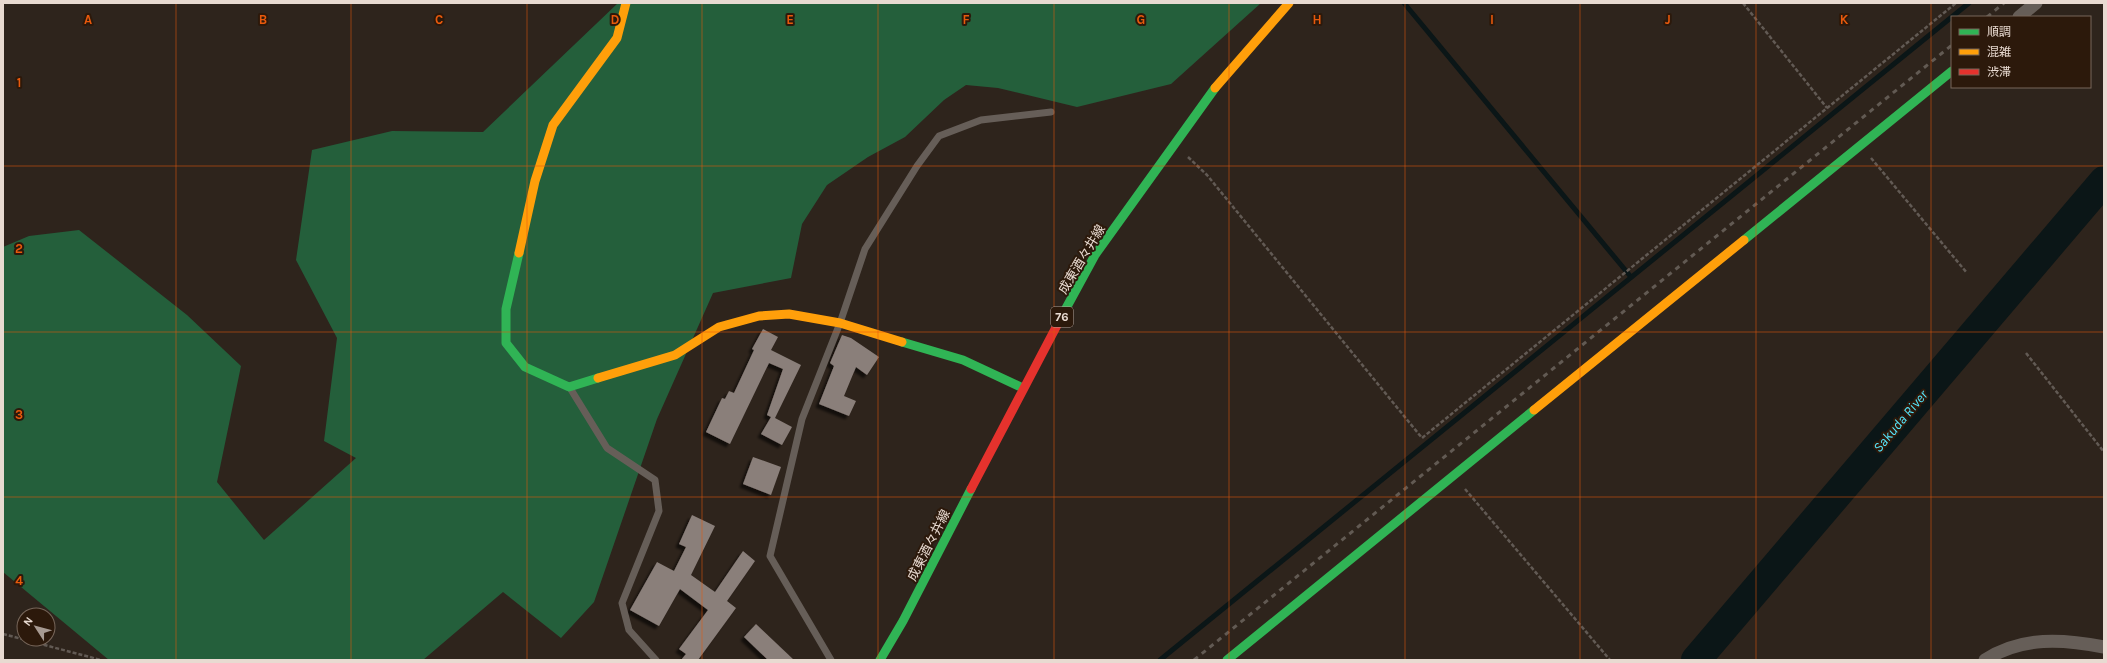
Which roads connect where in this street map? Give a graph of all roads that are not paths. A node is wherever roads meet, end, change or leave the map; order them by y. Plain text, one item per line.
1 (626, 3) edge
2 (1289, 3) edge
3 (2036, 3) edge
4 (2020, 16) edge
5 (1951, 73) edge
6 (1051, 112) dead end
7 (840, 323) junction
8 (569, 387) junction
9 (1023, 388) junction
10 (2104, 647) edge
11 (656, 660) edge
12 (831, 660) edge
13 (880, 660) edge
14 (1227, 660) edge
15 (1985, 660) edge

1 - 8 street
2 - 9 street, 成東酒々井線 / 76
3 - 4 street
5 - 14 street
6 - 7 lane
7 - 8 street
7 - 9 street
7 - 12 lane
8 - 11 lane
9 - 13 street, 成東酒々井線 / 76
10 - 15 street

